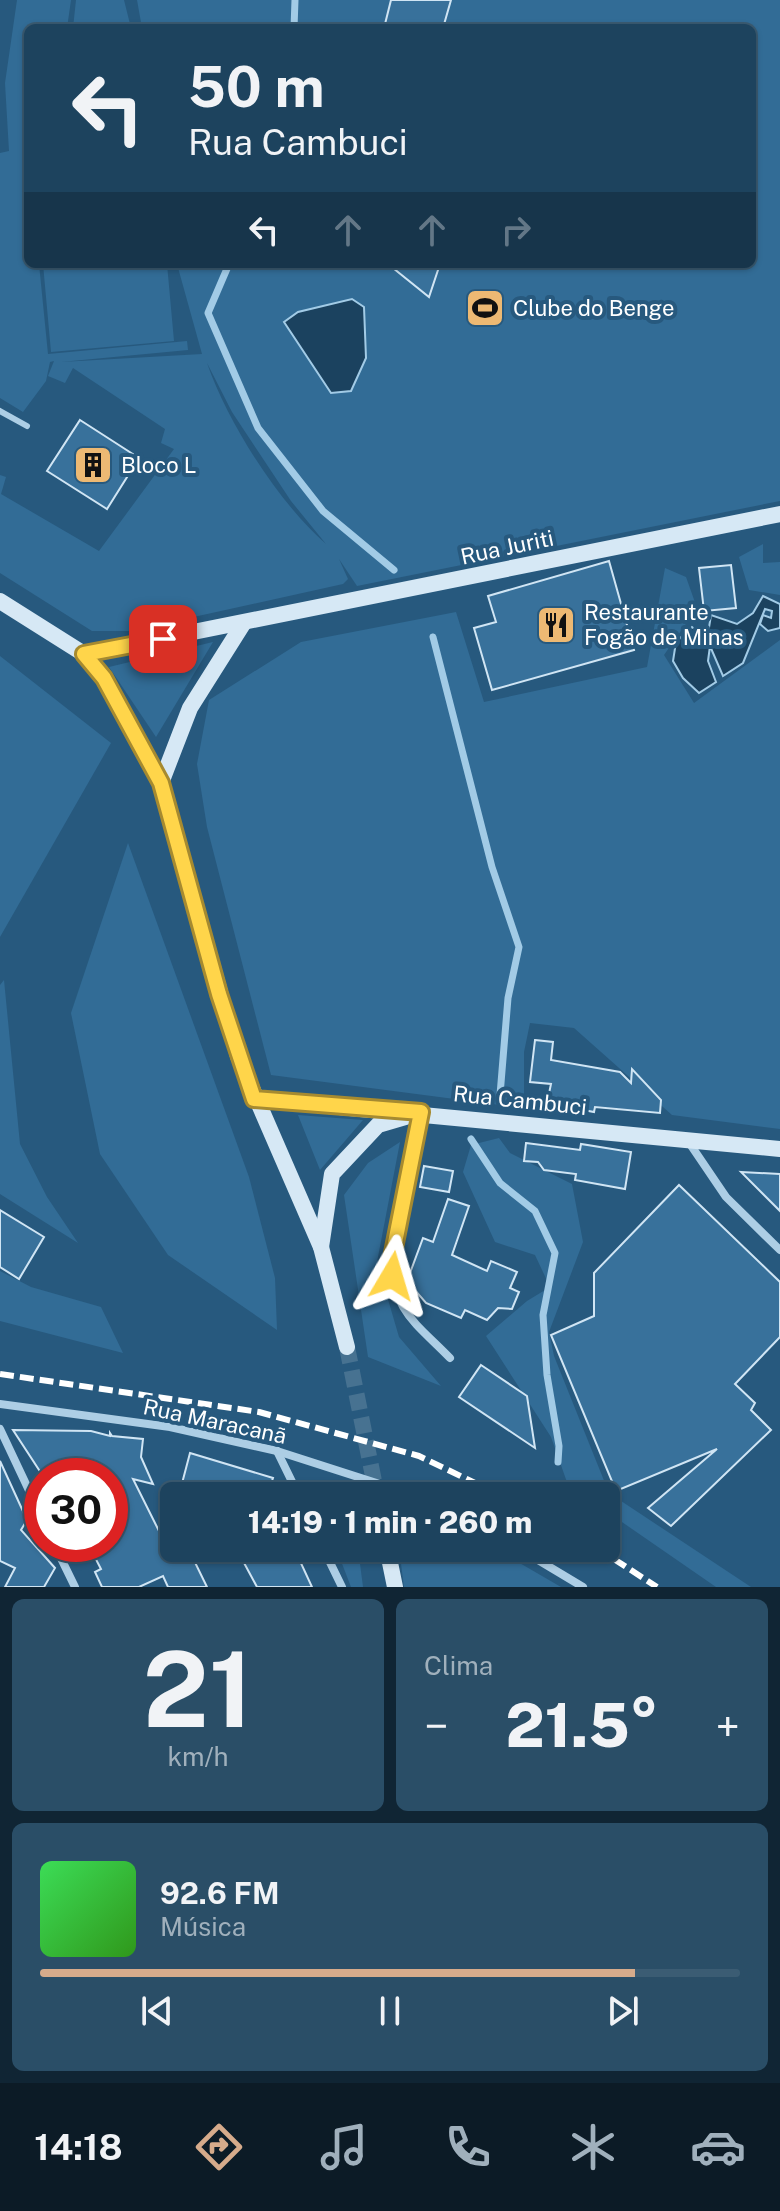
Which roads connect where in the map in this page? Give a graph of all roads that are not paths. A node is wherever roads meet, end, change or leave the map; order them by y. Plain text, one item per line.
1 (0, 411) edge
2 (27, 426) dead end
3 (780, 514) edge
4 (0, 601) edge
5 (243, 624) junction
6 (84, 654) junction
7 (161, 783) junction
8 (254, 1099) junction
9 (421, 1112) junction
10 (688, 1141) junction
11 (780, 1149) edge
12 (321, 1247) junction
13 (780, 1250) edge
14 (347, 1347) tunnel mouth
15 (450, 1358) dead end
16 (0, 1404) edge
17 (0, 1429) edge
18 (277, 1451) junction
19 (24, 1480) edge
20 (292, 1482) edge
21 (373, 1482) edge
22 (63, 1562) edge
23 (330, 1562) edge
24 (390, 1562) edge
25 (541, 1562) edge
26 (75, 1587) edge
27 (342, 1587) edge
28 (395, 1587) edge
29 (583, 1587) edge

1 - 2 lane
3 - 5 street, Rua Juriti
4 - 6 street
5 - 6 street, Rua Juriti
5 - 7 street
6 - 7 street
7 - 8 street
8 - 9 street, Rua Cambuci
8 - 12 street
9 - 10 street, Rua Cambuci
9 - 12 street
9 - 15 street
10 - 11 street, Rua Cambuci
10 - 13 street
12 - 14 street
16 - 18 street, Rua Maracanã
17 - 19 street
18 - 20 street
18 - 21 street, Rua Maracanã
22 - 26 street
23 - 27 street
24 - 28 street
25 - 29 street

